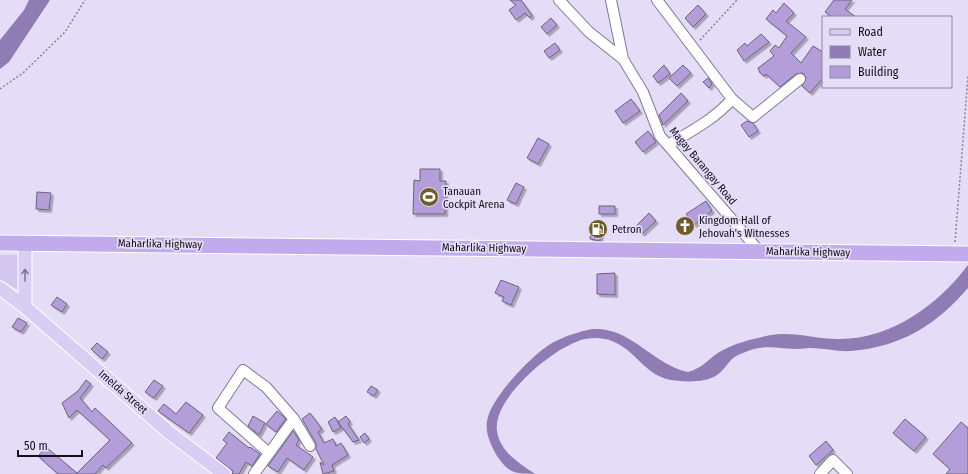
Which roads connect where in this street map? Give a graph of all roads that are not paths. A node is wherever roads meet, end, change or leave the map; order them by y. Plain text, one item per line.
1 (559, 0) edge
2 (611, 0) edge
3 (657, 0) edge
4 (623, 59) junction
5 (800, 79) dead end
6 (732, 99) junction
7 (668, 145) junction
8 (0, 243) edge
9 (25, 243) junction
10 (759, 251) junction
11 (961, 254) edge
12 (0, 288) edge
13 (25, 307) junction
14 (294, 419) junction
15 (310, 446) dead end
16 (269, 453) junction
17 (224, 474) edge
18 (254, 474) edge
19 (820, 474) edge
20 (847, 474) edge

1 - 4 street
2 - 4 street, Magay Barangay Road
3 - 6 street
4 - 7 street, Magay Barangay Road
5 - 6 street
6 - 7 street
7 - 10 street, Magay Barangay Road
8 - 9 highway, Maharlika Highway
9 - 10 highway, Maharlika Highway
13 -> 9 main road
10 - 11 highway, Maharlika Highway
12 - 13 main road, Imelda Street
13 - 17 main road, Imelda Street
14 - 15 street
14 - 16 street
14 - 16 street
16 - 18 street
19 - 20 street

